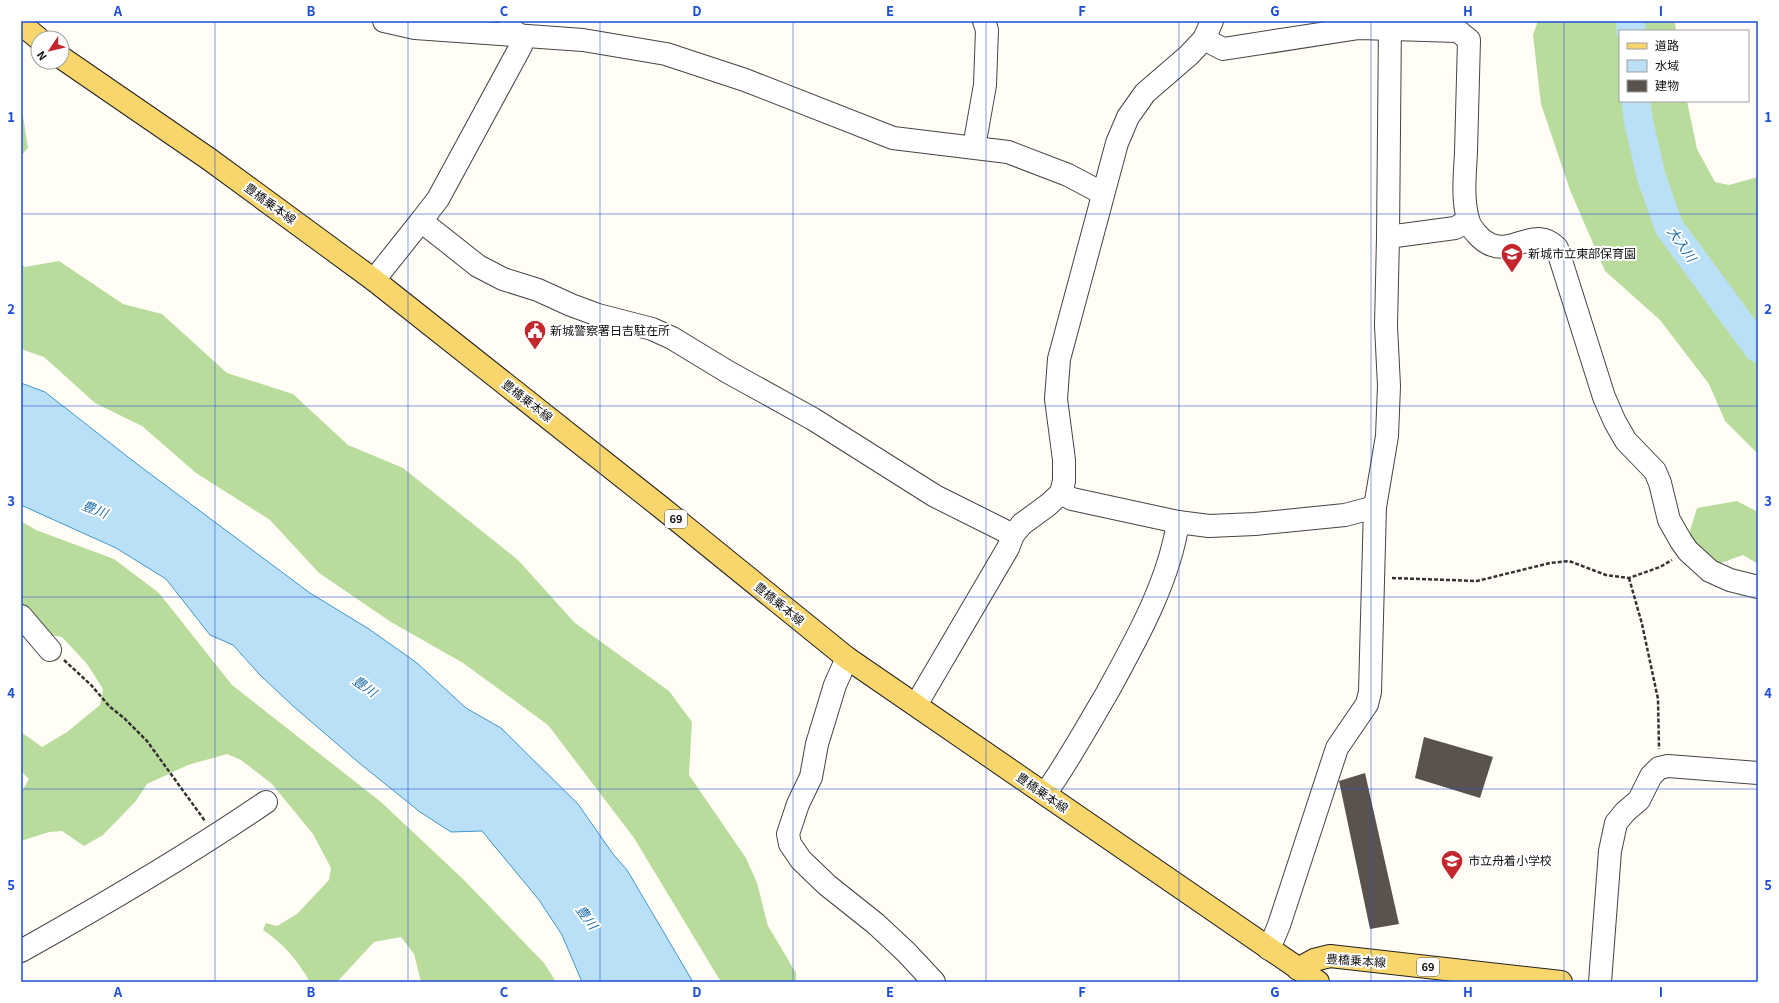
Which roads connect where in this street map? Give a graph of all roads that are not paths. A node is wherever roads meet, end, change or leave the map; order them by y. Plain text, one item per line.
1 (384, 21) edge
2 (502, 21) edge
3 (984, 21) edge
4 (21, 24) edge
5 (1390, 24) edge
6 (1208, 30) edge
7 (30, 31) edge
8 (519, 35) junction
9 (70, 63) edge
10 (974, 147) junction
11 (1102, 193) junction
12 (422, 221) junction
13 (1468, 221) junction
14 (1388, 238) junction
15 (374, 280) junction
16 (1061, 493) junction
17 (1375, 507) junction
18 (1178, 522) junction
19 (1013, 536) junction
20 (1758, 587) edge
21 (21, 616) edge
22 (50, 650) road end
23 (847, 658) junction
24 (916, 705) junction
25 (1758, 773) edge
26 (1045, 794) junction
27 (266, 802) dead end
28 (1269, 949) junction
29 (21, 951) edge
30 (1298, 969) junction
31 (934, 982) edge
32 (1318, 982) edge
33 (1561, 982) edge
34 (1600, 982) edge

1 - 8 street
2 - 8 street
3 - 10 street
4 - 7 main road
5 - 6 street
5 - 13 street
5 - 14 street
6 - 11 street
8 - 10 street
8 - 12 street
9 - 15 main road, 豊橋乗本線 / 69
10 - 11 street
11 - 16 street
12 - 15 street
12 - 19 street
13 - 14 street
13 - 20 street
14 - 17 street
15 - 23 main road, 豊橋乗本線 / 69
16 - 18 street
16 - 19 street
17 - 18 street
17 - 28 street
18 - 26 street
19 - 24 street
21 - 22 street
23 - 24 main road, 豊橋乗本線 / 69
23 - 31 street
24 - 26 main road, 豊橋乗本線 / 69
25 - 34 street
26 - 28 main road, 豊橋乗本線 / 69
27 - 29 street
28 - 30 main road, 豊橋乗本線 / 69
30 - 32 main road
30 - 33 main road, 豊橋乗本線 / 69

